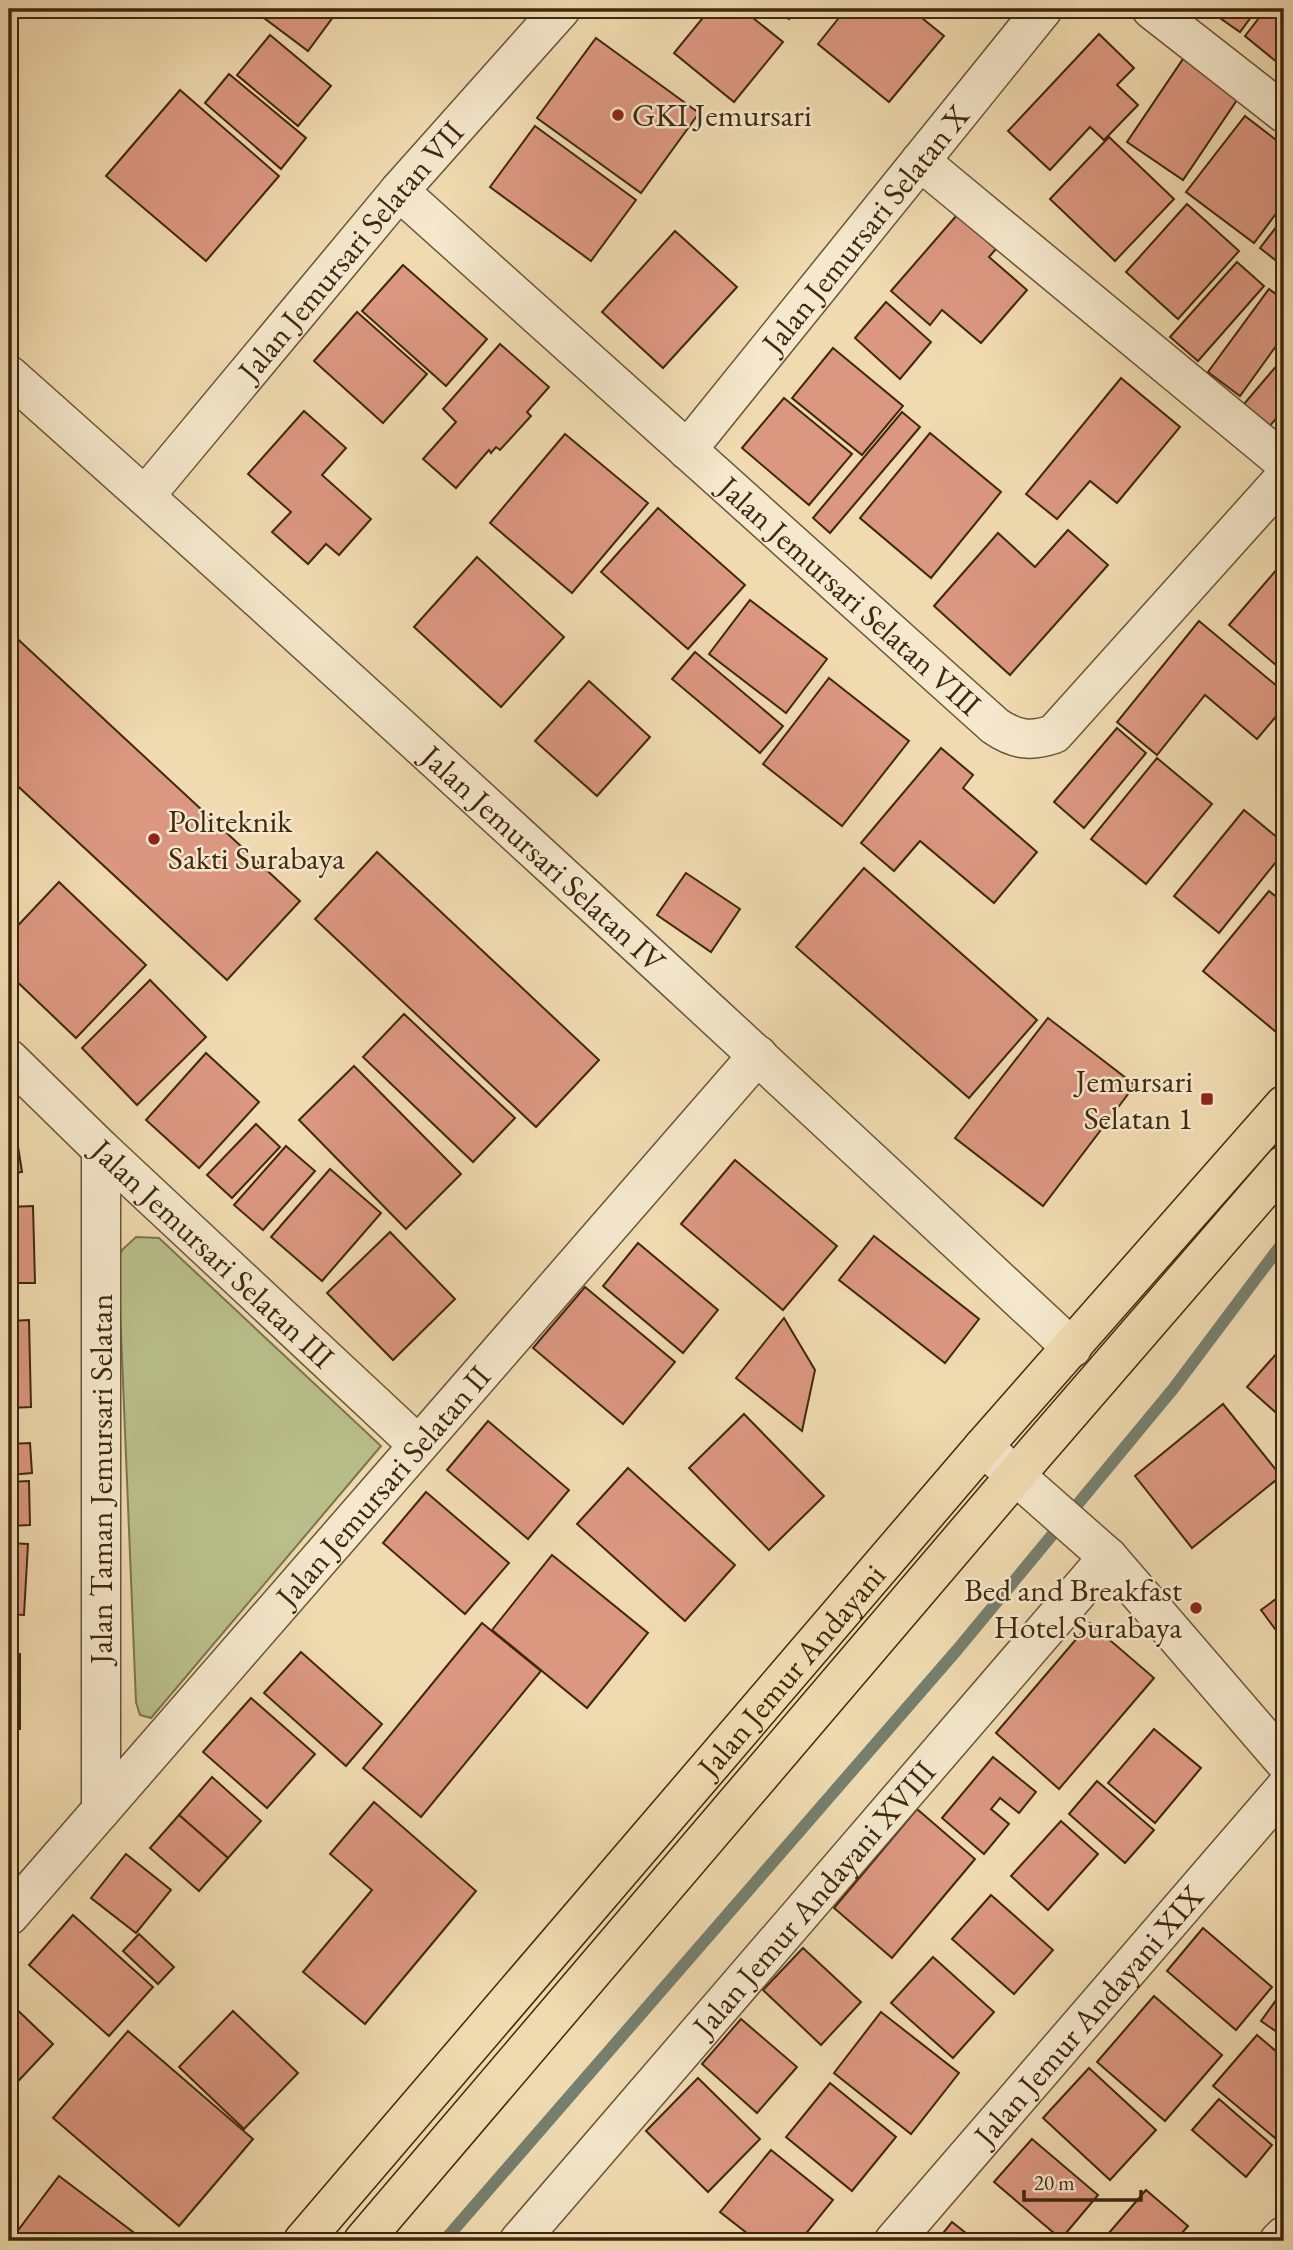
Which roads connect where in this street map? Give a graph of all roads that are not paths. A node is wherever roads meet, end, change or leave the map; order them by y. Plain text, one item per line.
1 (561, 9) edge
2 (1043, 9) edge
3 (1151, 9) edge
4 (1284, 113) edge
5 (920, 161) junction
6 (399, 191) junction
7 (9, 375) edge
8 (687, 450) junction
9 (1284, 462) edge
10 (1284, 478) edge
11 (145, 496) junction
12 (758, 1055) junction
13 (9, 1059) edge
14 (1284, 1105) edge
15 (101, 1149) junction
16 (1284, 1165) edge
17 (1072, 1348) junction
18 (418, 1446) junction
19 (980, 1451) junction
20 (1012, 1480) junction
21 (1104, 1561) junction
22 (1284, 1761) edge
23 (1284, 1789) edge
24 (101, 1810) junction
25 (9, 1916) edge
26 (1284, 2236) edge
27 (303, 2241) edge
28 (363, 2241) edge
29 (519, 2241) edge
30 (894, 2241) edge
31 (1279, 2241) edge

1 - 6 street, Jalan Jemursari Selatan VII
2 - 5 street, Jalan Jemursari Selatan X
3 - 4 street
5 - 8 street, Jalan Jemursari Selatan X
5 - 9 street
6 - 8 street, Jalan Jemursari Selatan VIII
6 - 11 street, Jalan Jemursari Selatan VII
7 - 11 street, Jalan Jemursari Selatan IV
8 - 10 street, Jalan Jemursari Selatan VIII
11 - 12 street, Jalan Jemursari Selatan IV
12 - 17 street, Jalan Jemursari Selatan IV
12 - 18 street, Jalan Jemursari Selatan II
13 - 15 street, Jalan Jemursari Selatan III
14 - 17 main road, Jalan Jemur Andayani
15 - 18 street, Jalan Jemursari Selatan III
15 - 24 street, Jalan Taman Jemursari Selatan
16 - 20 main road, Jalan Jemur Andayani
17 - 19 main road, Jalan Jemur Andayani
18 - 24 street, Jalan Jemursari Selatan II
19 - 20 street
19 - 27 main road, Jalan Jemur Andayani
20 - 21 street
20 - 28 main road, Jalan Jemur Andayani
21 - 22 street
21 - 29 street, Jalan Jemur Andayani XVIII
23 - 30 street, Jalan Jemur Andayani XIX
24 - 25 street, Jalan Jemursari Selatan II
26 - 31 street

